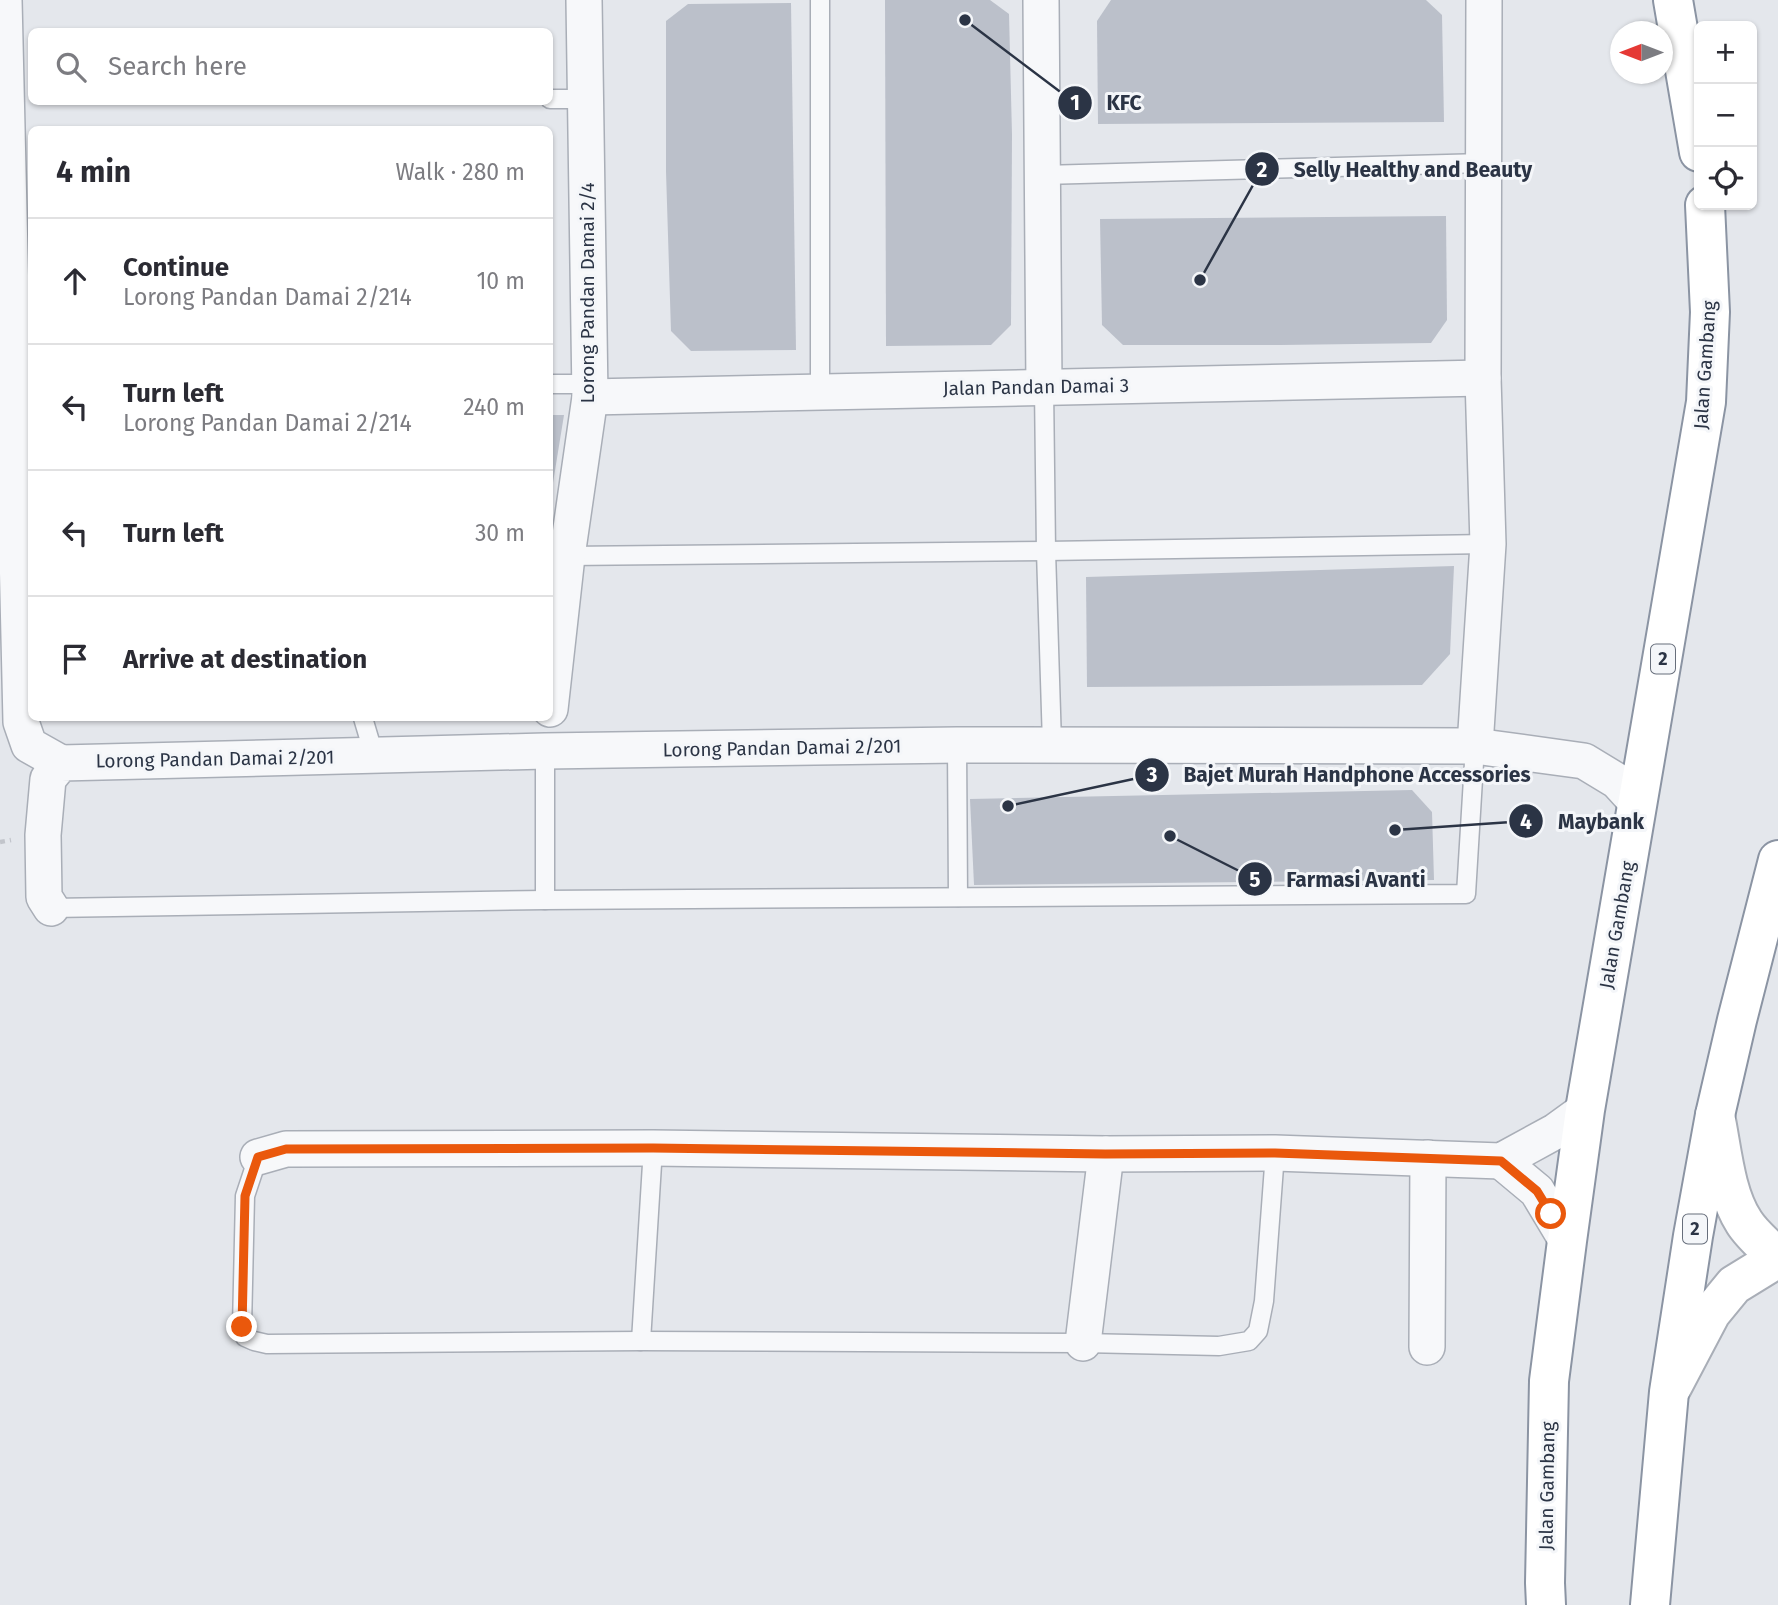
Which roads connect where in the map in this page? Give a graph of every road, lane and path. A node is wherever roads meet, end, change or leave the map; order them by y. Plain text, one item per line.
1 (4, 0) edge
2 (584, 0) edge
3 (820, 0) edge
4 (1041, 0) edge
5 (1484, 0) edge
6 (1672, 0) edge
7 (553, 99) edge
8 (586, 99) junction
9 (1698, 147) edge
10 (1484, 163) junction
11 (1043, 175) junction
12 (1705, 210) edge
13 (1483, 378) junction
14 (553, 385) edge
15 (1044, 387) junction
16 (22, 390) edge
17 (590, 391) junction
18 (820, 392) junction
19 (1488, 544) junction
20 (1046, 551) junction
21 (567, 556) junction
22 (553, 682) edge
23 (364, 721) edge
24 (547, 734) edge
25 (1052, 744) junction
26 (957, 745) junction
27 (1475, 746) junction
28 (373, 755) junction
29 (61, 763) junction
30 (1638, 804) junction
31 (1778, 860) edge
32 (958, 897) junction
33 (545, 900) junction
34 (51, 908) joint
35 (1585, 1110) junction
36 (1716, 1115) junction
37 (653, 1148) junction
38 (1275, 1153) junction
39 (1105, 1154) junction
40 (258, 1157) joint
41 (1428, 1158) junction
42 (1501, 1161) junction
43 (1567, 1241) junction
44 (1778, 1258) edge
45 (641, 1341) junction
46 (1083, 1343) junction
47 (1427, 1347) dead end
48 (1669, 1392) junction
49 (1546, 1605) edge
50 (1650, 1605) edge

1 - 16 street
2 - 8 street, Lorong Pandan Damai 2/4
3 - 18 lane
4 - 11 street
5 - 10 street
6 - 9 main road
7 - 8 lane
8 - 17 street, Lorong Pandan Damai 2/4
10 - 11 lane
10 - 13 street
11 - 15 street
12 - 30 main road, Jalan Gambang / 2
13 - 15 street, Jalan Pandan Damai 3
13 - 19 street
14 - 17 lane
15 - 18 street, Jalan Pandan Damai 3
15 - 20 lane
16 - 29 street
17 - 18 street, Jalan Pandan Damai 3
17 - 21 street, Lorong Pandan Damai 2/4
19 - 20 lane
19 - 27 street
20 - 21 lane
20 - 25 lane
21 - 22 street, Lorong Pandan Damai 2/4
23 - 28 lane
24 - 26 street, Lorong Pandan Damai 2/201
24 - 28 street, Lorong Pandan Damai 2/201
24 - 33 lane
25 - 26 street, Lorong Pandan Damai 2/201
25 - 27 street, Lorong Pandan Damai 2/201
26 - 32 lane
27 - 30 street, Lorong Pandan Damai 2/201
27 - 32 lane
28 - 29 street, Lorong Pandan Damai 2/201
29 - 34 street
30 - 35 main road, Jalan Gambang / 2
31 - 36 main road, 2
32 - 33 lane
33 - 34 lane
35 - 42 street
35 - 43 main road, Jalan Gambang / 2
36 - 44 main road
36 - 48 main road, 2
37 - 39 street
37 - 40 street
37 - 45 lane
38 - 39 street
38 - 41 street
38 - 46 lane
39 - 46 street
40 - 45 lane
41 - 42 street
41 - 47 street
42 - 43 street
43 - 49 main road, Jalan Gambang / 2
44 - 48 main road
45 - 46 lane
48 - 50 main road, 2

